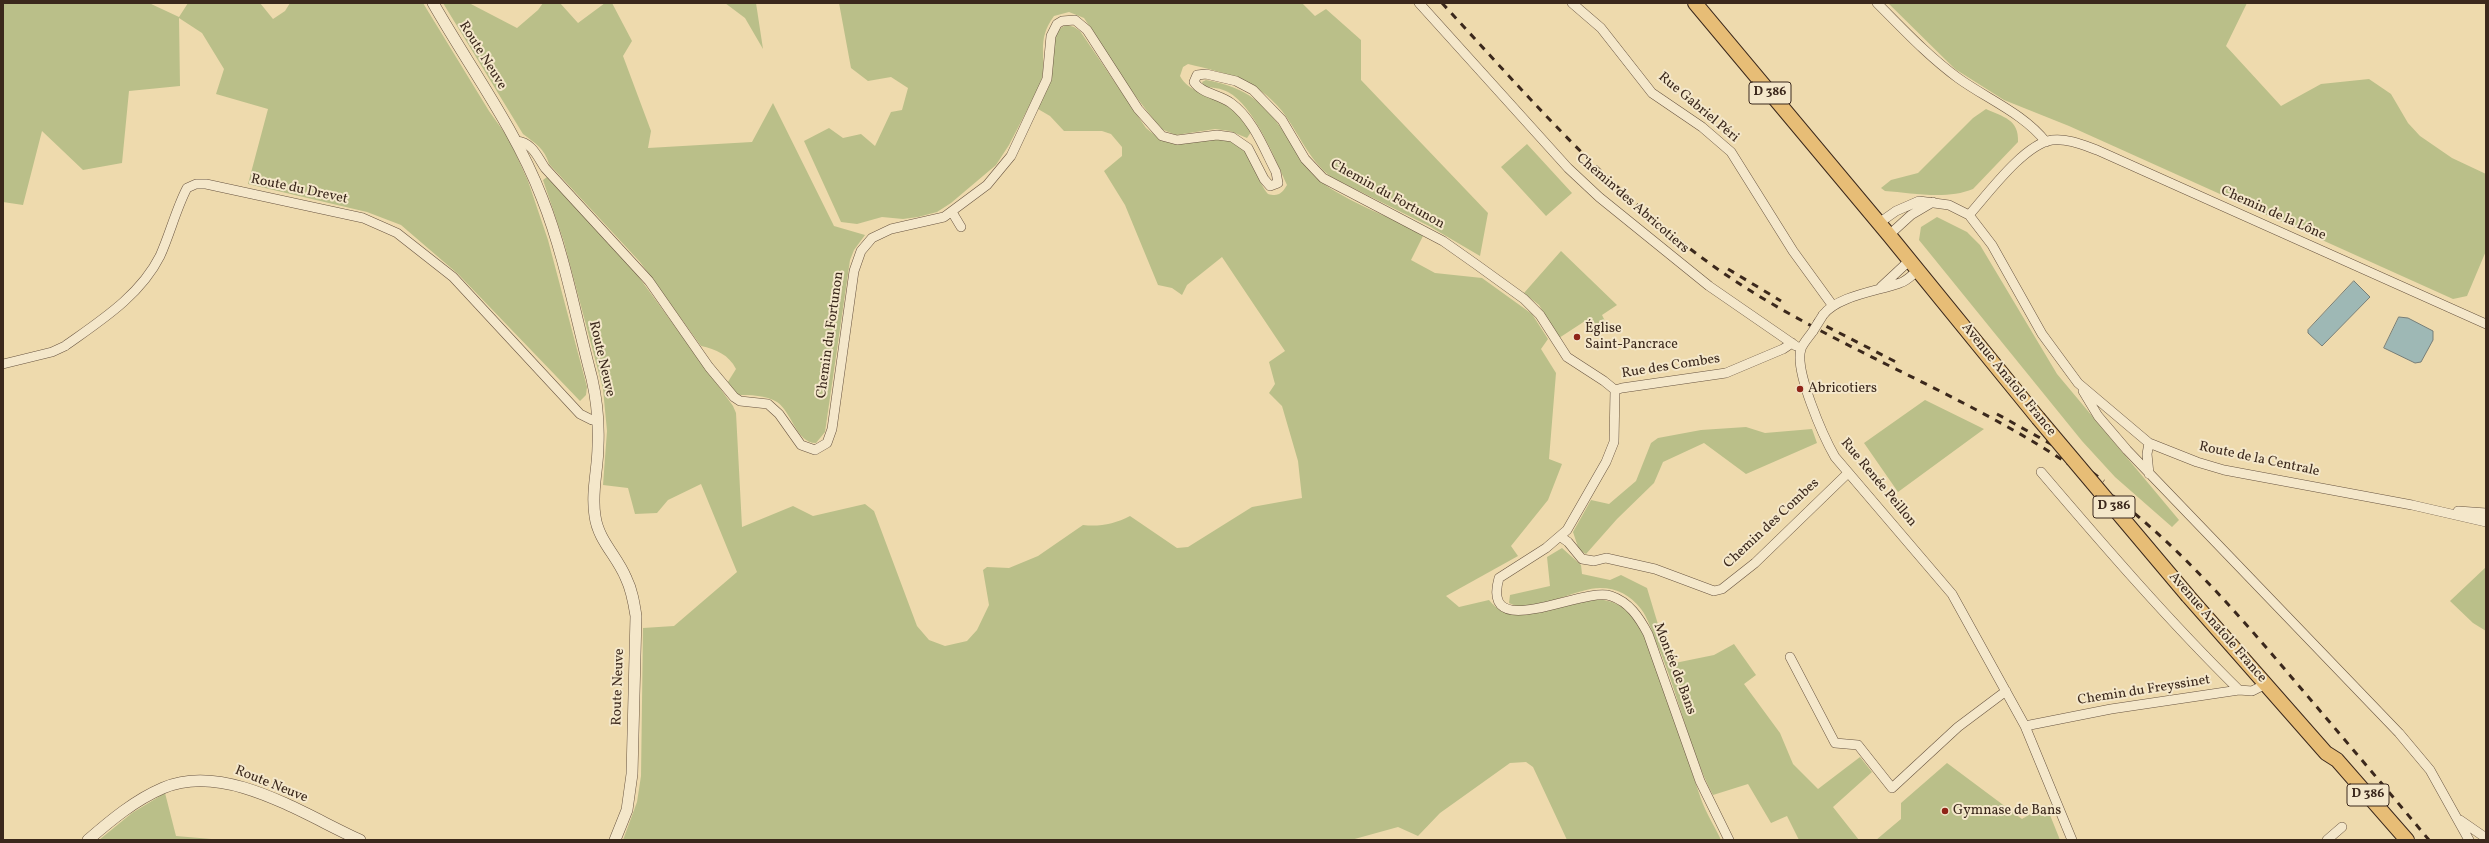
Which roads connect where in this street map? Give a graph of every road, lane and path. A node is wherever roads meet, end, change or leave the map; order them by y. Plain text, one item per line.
1 (432, 3) edge
2 (1419, 3) edge
3 (1572, 3) edge
4 (1586, 3) edge
5 (1695, 3) edge
6 (1877, 3) edge
7 (1582, 12) junction
8 (516, 141) junction
9 (2046, 142) junction
10 (1934, 202) junction
11 (952, 212) junction
12 (1969, 215) junction
13 (1879, 223) junction
14 (961, 227) dead end
15 (1889, 235) junction
16 (1914, 265) junction
17 (1833, 306) junction
18 (2486, 324) edge
19 (1792, 343) junction
20 (1801, 348) junction
21 (3, 364) edge
22 (2078, 383) junction
23 (1615, 390) junction
24 (597, 420) junction
25 (2135, 434) junction
26 (2149, 443) junction
27 (2127, 450) junction
28 (2041, 472) dead end
29 (1848, 473) junction
30 (2149, 474) junction
31 (2432, 510) junction
32 (2486, 512) edge
33 (2486, 522) edge
34 (1561, 537) junction
35 (1495, 590) joint
36 (1790, 657) dead end
37 (2266, 684) junction
38 (2239, 690) junction
39 (2006, 691) junction
40 (2025, 726) junction
41 (2326, 753) junction
42 (2459, 819) junction
43 (2342, 827) dead end
44 (2486, 838) edge
45 (88, 840) edge
46 (360, 840) edge
47 (615, 840) edge
48 (1729, 840) edge
49 (2072, 840) edge
50 (2327, 840) edge
51 (2396, 840) edge
52 (2407, 840) edge
53 (2469, 840) edge

1 - 8 street, Route Neuve
2 - 19 street, Chemin des Abricotiers
3 - 7 street, Rue Gabriel Péri
4 - 7 street
5 - 13 main road, Avenue Anatole France / D 386
6 - 9 street
7 - 17 street, Rue Gabriel Péri
8 - 11 street, Chemin du Fortunon
8 - 24 street, Route Neuve
9 - 12 street, Chemin de la Lône
9 - 18 street, Chemin de la Lône
10 - 12 street, Route de la Centrale
10 - 13 street, Route de la Centrale
10 - 15 street
11 - 14 street
11 - 23 street, Chemin du Fortunon
12 - 22 street, Route de la Centrale
13 - 15 main road, Avenue Anatole France / D 386
15 - 16 main road, Avenue Anatole France / D 386
16 - 17 street
16 - 37 main road, Avenue Anatole France / D 386, bridge
17 - 20 street, bridge
19 - 20 street, Chemin des Abricotiers
19 - 23 street, Rue des Combes
20 - 29 street, Rue Renée Peillon
21 - 24 street, Route du Drevet
22 - 25 street, Route de la Centrale
22 - 27 street
23 - 34 street, Rue des Combes
24 - 47 street, Route Neuve
25 - 26 street, Route de la Centrale
25 - 27 street
26 - 30 street
26 - 31 street, Route de la Centrale
27 - 30 street
28 - 38 street
29 - 34 street, Chemin des Combes
29 - 39 street, Rue Renée Peillon
30 - 42 street
31 - 32 street, Route de la Centrale
31 - 33 street, Route de la Centrale
34 - 35 street, Rue des Combes
35 - 48 street, Montée de Bans
36 - 39 street
37 - 38 street, Chemin du Freyssinet
37 - 41 main road, Avenue Anatole France / D 386
38 - 40 street, Chemin du Freyssinet
39 - 40 street, Rue Renée Peillon
40 - 49 street, Rue Renée Peillon
41 - 51 main road, Avenue Anatole France / D 386
41 - 52 main road, Avenue Anatole France / D 386
42 - 44 street
42 - 53 street
43 - 50 street
45 - 46 street, Route Neuve

